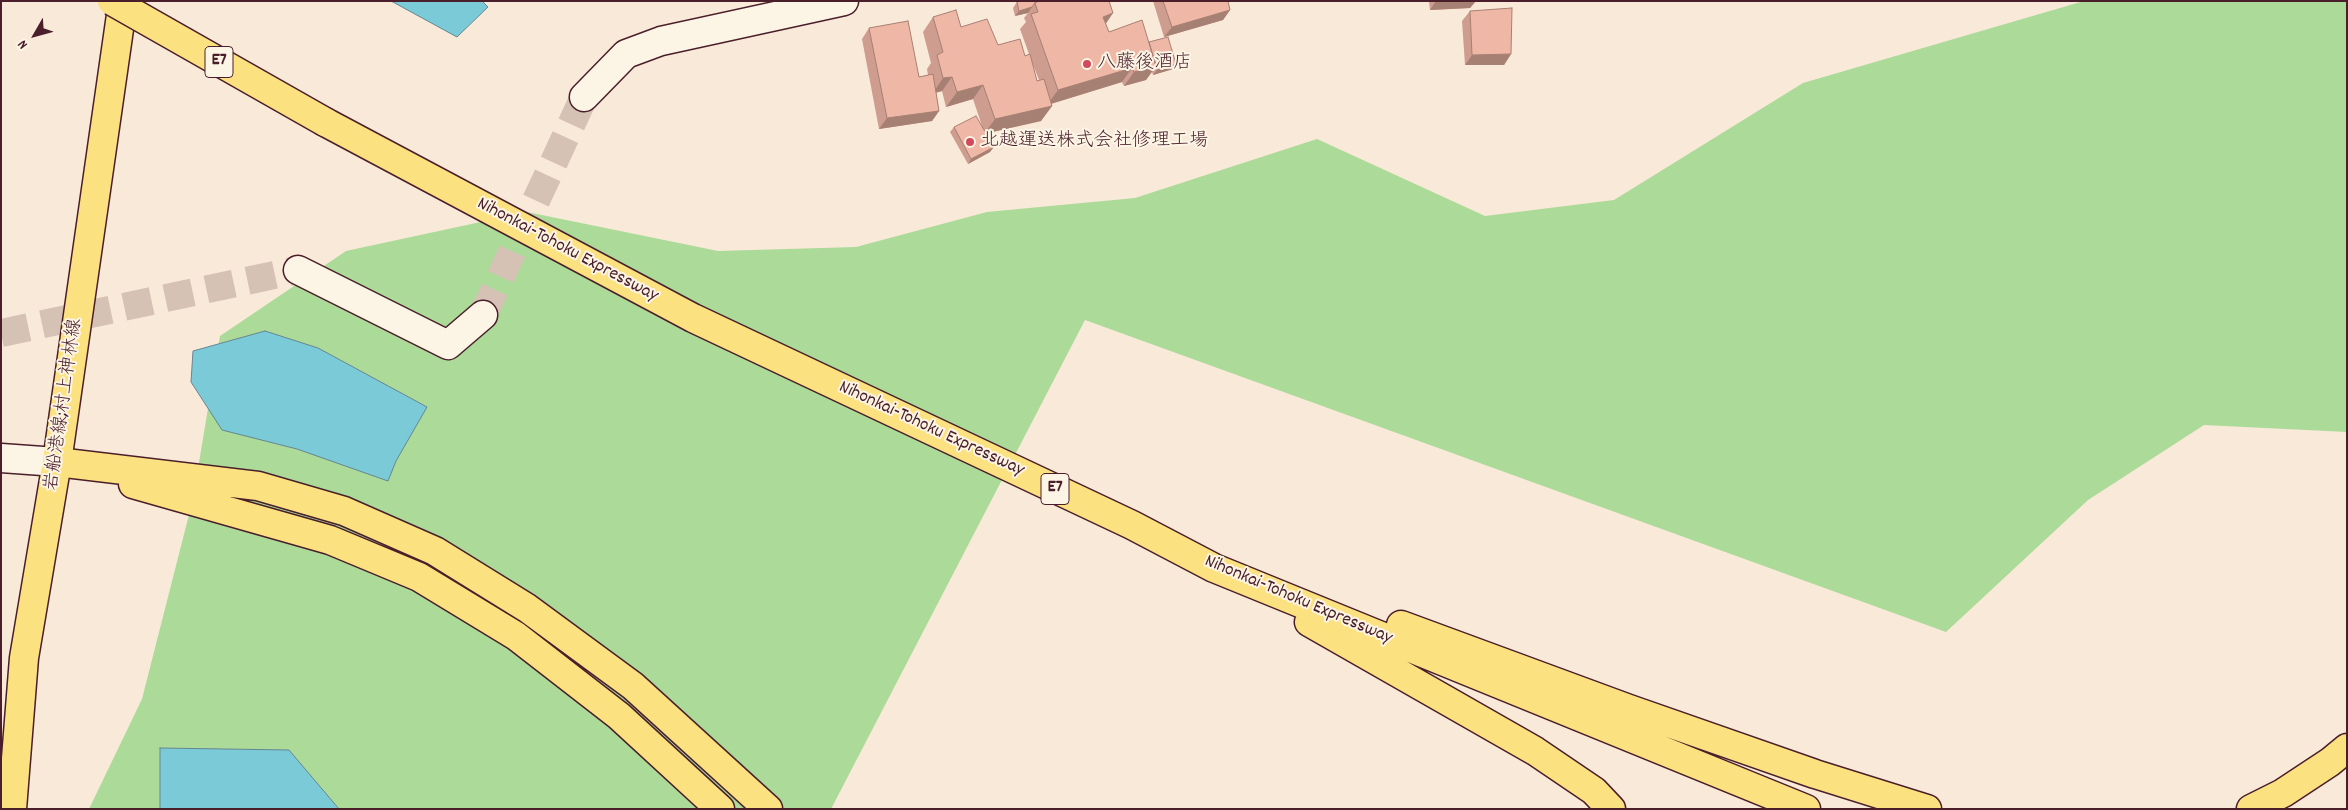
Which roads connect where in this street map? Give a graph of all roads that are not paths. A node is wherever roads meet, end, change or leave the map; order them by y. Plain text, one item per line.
1 (112, 1) edge
2 (123, 1) edge
3 (844, 1) edge
4 (787, 8) edge
5 (584, 97) tunnel mouth
6 (298, 270) tunnel mouth
7 (484, 315) tunnel mouth
8 (1, 458) edge
9 (57, 462) junction
10 (1132, 525) junction
11 (1214, 568) junction
12 (2347, 748) edge
13 (12, 809) edge
14 (720, 809) edge
15 (768, 809) edge
16 (1611, 809) edge
17 (1806, 809) edge
18 (1928, 809) edge
19 (2251, 809) edge

1 - 10 main road, Nihonkai-Tohoku Expressway / E7, bridge
2 - 9 main road, 岩船港線;村上神林線
3 - 4 street
4 - 5 street
6 - 7 street
8 - 9 street
9 - 13 main road, 岩船港線;村上神林線
9 - 14 main road
9 - 15 main road
10 - 11 main road, Nihonkai-Tohoku Expressway / E7
10 - 18 main road
11 - 16 main road
11 - 17 main road, Nihonkai-Tohoku Expressway / E7
12 - 19 main road

